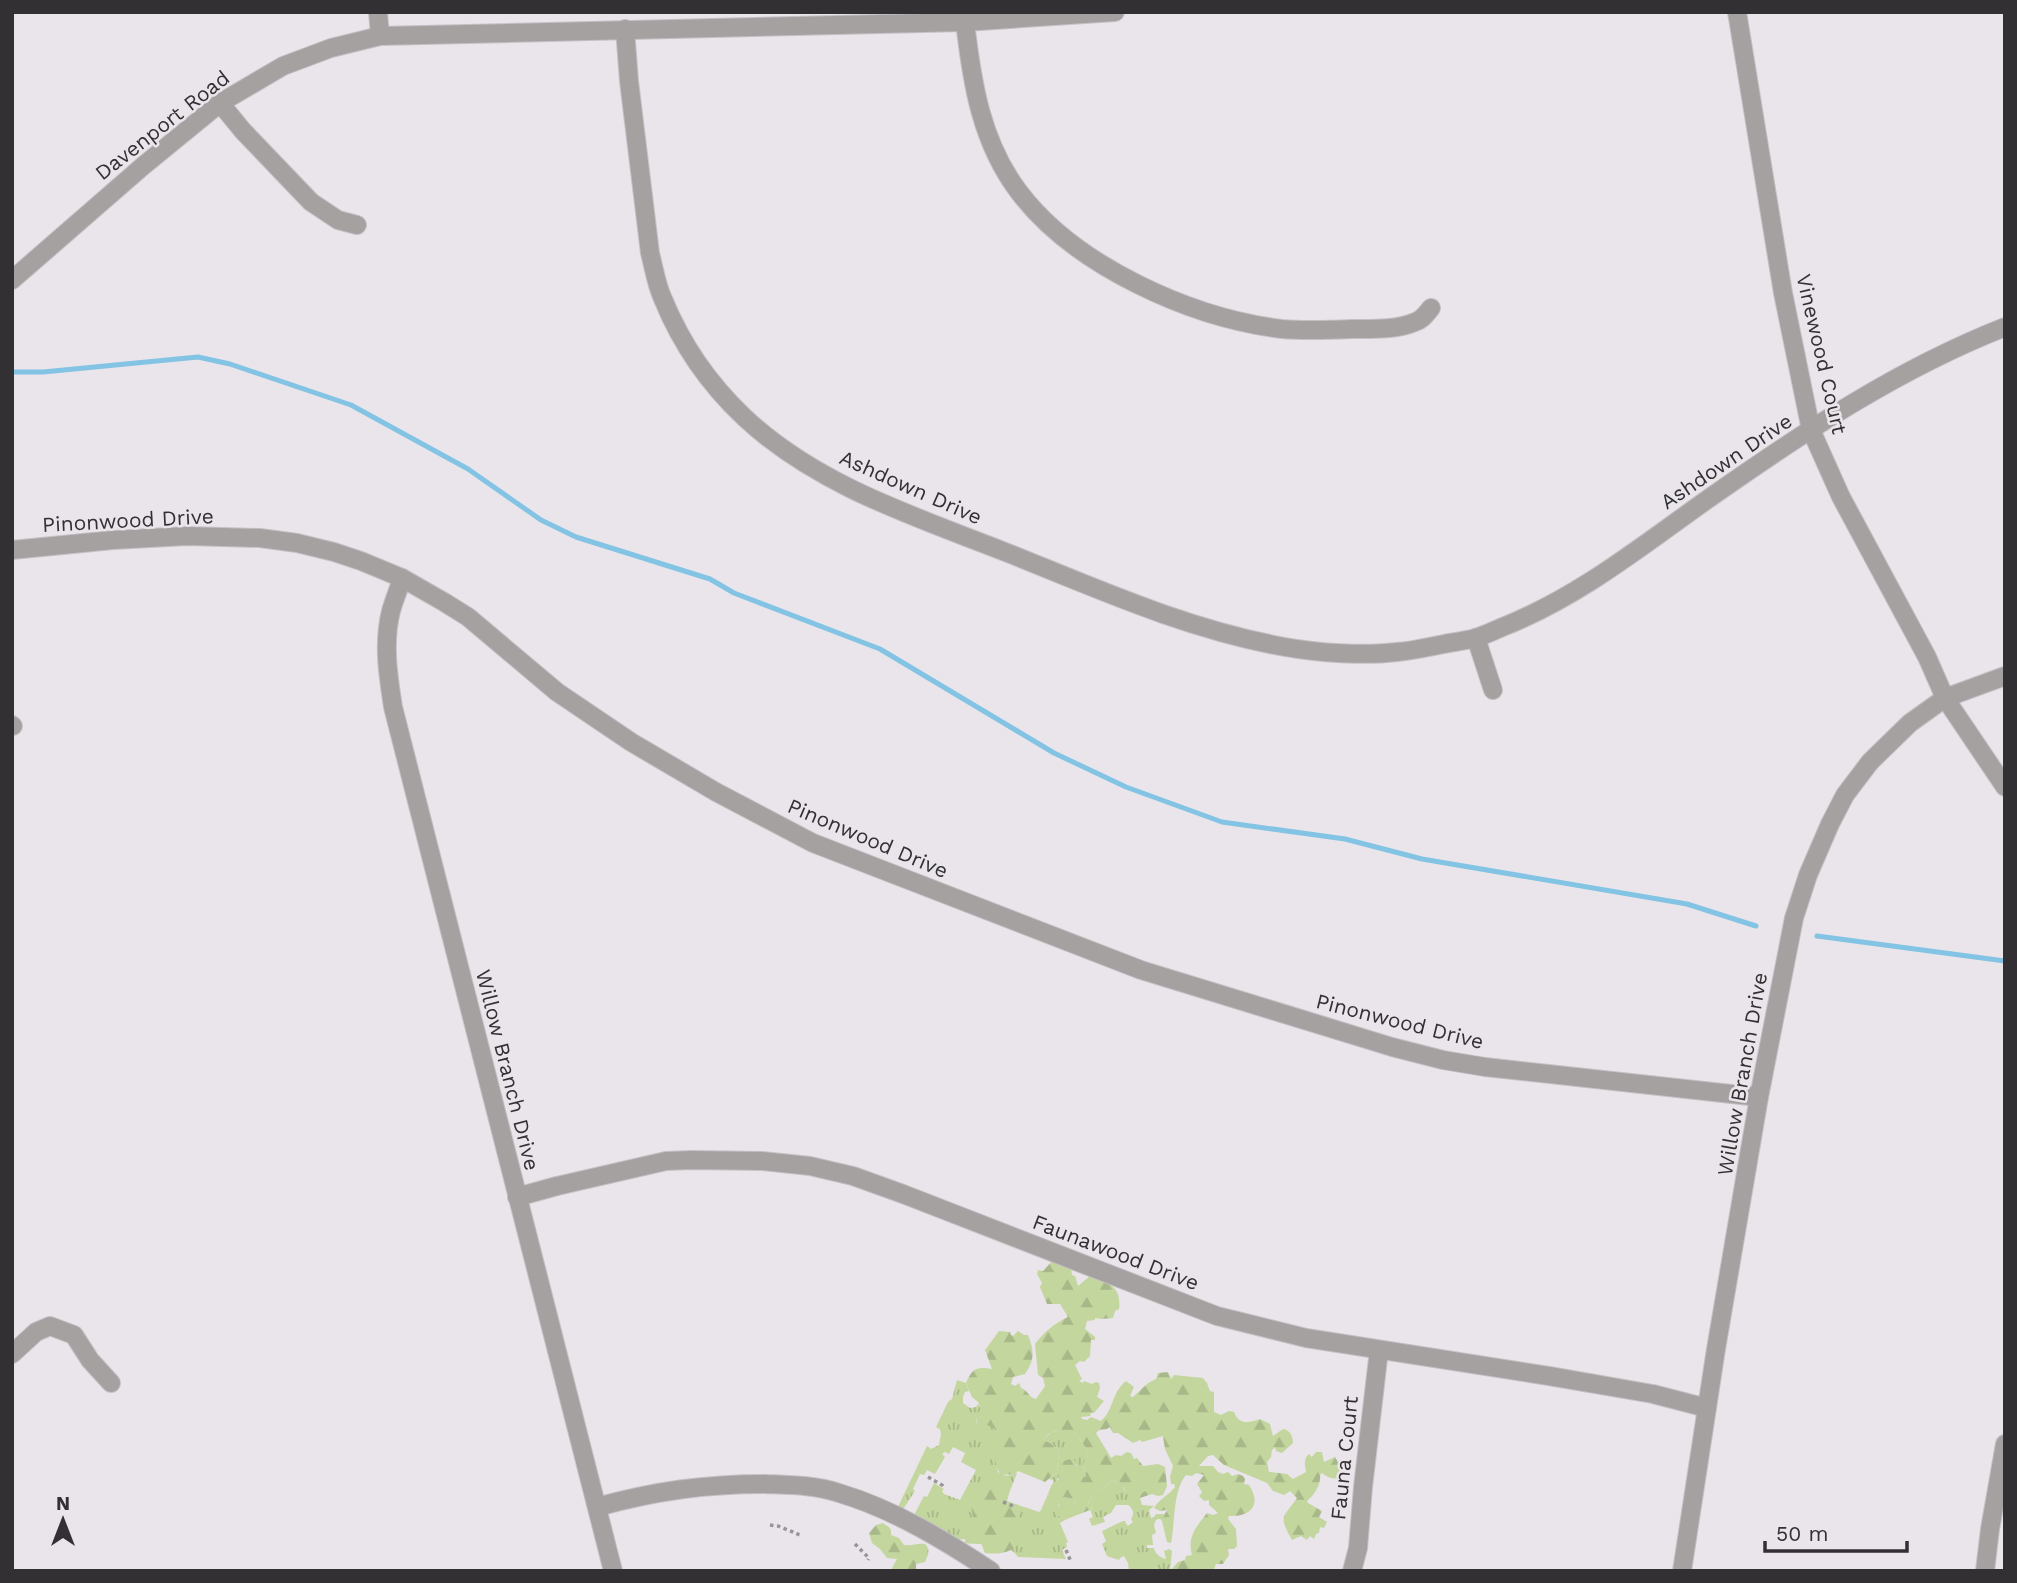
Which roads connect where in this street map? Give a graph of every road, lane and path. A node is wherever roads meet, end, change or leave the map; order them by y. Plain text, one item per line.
1 (378, 12) edge
2 (1115, 12) edge
3 (1737, 12) edge
4 (965, 22) junction
5 (625, 29) junction
6 (380, 36) junction
7 (220, 103) junction
8 (356, 225) dead end
9 (12, 280) edge
10 (1431, 309) dead end
11 (2005, 327) edge
12 (1811, 430) junction
13 (12, 550) edge
14 (402, 579) junction
15 (1476, 638) junction
16 (2005, 676) edge
17 (1493, 690) dead end
18 (1945, 698) junction
19 (2005, 787) edge
20 (1759, 1097) junction
21 (517, 1197) junction
22 (1379, 1350) junction
23 (12, 1354) edge
24 (111, 1383) dead end
25 (1706, 1408) junction
26 (2004, 1449) edge
27 (928, 1477) dead end
28 (943, 1482) dead end
29 (1003, 1502) dead end
30 (597, 1507) junction
31 (1016, 1507) dead end
32 (770, 1525) dead end
33 (797, 1536) dead end
34 (855, 1544) dead end
35 (1066, 1550) dead end
36 (868, 1560) dead end
37 (1071, 1562) dead end
38 (613, 1571) edge
39 (991, 1571) edge
40 (1352, 1571) edge
41 (1682, 1571) edge
42 (1985, 1571) edge

1 - 6 street
2 - 4 street, Davenport Road
3 - 12 street, Vinewood Court
4 - 5 street, Davenport Road
4 - 10 street
5 - 6 street, Davenport Road
5 - 15 street, Ashdown Drive
6 - 7 street, Davenport Road
7 - 8 street
7 - 9 street, Davenport Road
11 - 12 street, Ashdown Drive
12 - 15 street, Ashdown Drive
12 - 18 street, Vinewood Court
13 - 14 street, Pinonwood Drive
14 - 20 street, Pinonwood Drive
14 - 21 street, Willow Branch Drive
15 - 17 street
16 - 18 street, Willow Branch Drive
18 - 19 street, Vinewood Court
18 - 20 street, Willow Branch Drive
20 - 25 street, Willow Branch Drive
21 - 22 street, Faunawood Drive
21 - 30 street, Willow Branch Drive
22 - 25 street, Faunawood Drive
22 - 40 street, Fauna Court
23 - 24 street
25 - 41 street, Willow Branch Drive
26 - 42 street
27 - 28 path
29 - 31 path
30 - 38 street, Willow Branch Drive
30 - 39 street
32 - 33 path
34 - 36 path
35 - 37 path

